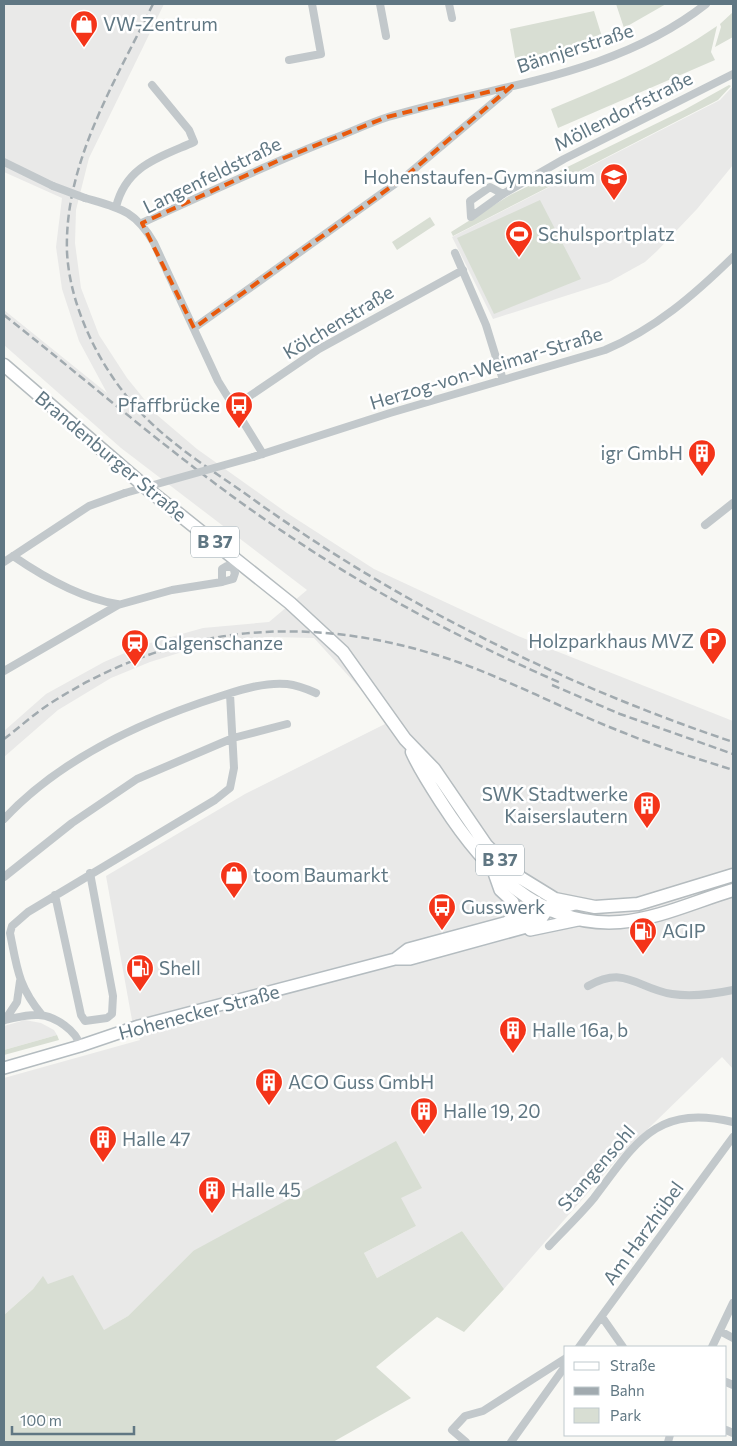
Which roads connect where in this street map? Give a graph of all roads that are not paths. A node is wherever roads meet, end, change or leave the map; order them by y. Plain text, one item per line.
1 (312, 4) edge
2 (380, 4) edge
3 (449, 4) edge
4 (706, 4) edge
5 (452, 18) dead end
6 (386, 36) dead end
7 (289, 60) dead end
8 (733, 74) edge
9 (152, 85) dead end
10 (512, 86) junction
11 (4, 162) edge
12 (503, 194) dead end
13 (116, 207) junction
14 (142, 223) junction
15 (455, 253) dead end
16 (733, 257) edge
17 (462, 270) junction
18 (194, 328) junction
19 (4, 365) edge
20 (503, 380) junction
21 (232, 408) junction
22 (263, 454) junction
23 (733, 503) edge
24 (705, 525) dead end
25 (14, 556) junction
26 (4, 562) edge
27 (222, 582) dead end
28 (118, 605) junction
29 (4, 671) edge
30 (316, 693) dead end
31 (230, 694) junction
32 (287, 724) dead end
33 (233, 738) junction
34 (405, 739) junction
35 (4, 820) edge
36 (90, 873) junction
37 (494, 873) junction
38 (733, 875) edge
39 (4, 878) edge
40 (733, 890) edge
41 (56, 895) junction
42 (552, 904) junction
43 (579, 920) junction
44 (506, 929) junction
45 (20, 980) junction
46 (588, 986) dead end
47 (733, 990) edge
48 (42, 1014) junction
49 (5, 1020) edge
50 (80, 1046) junction
51 (4, 1068) edge
52 (733, 1122) edge
53 (733, 1137) edge
54 (549, 1246) dead end
55 (733, 1303) edge
56 (602, 1317) junction
57 (720, 1331) junction
58 (733, 1338) edge
59 (580, 1346) edge
60 (622, 1346) edge
61 (712, 1346) edge
62 (564, 1359) edge
63 (564, 1368) edge
64 (466, 1442) edge
65 (511, 1442) edge

1 - 7 street
2 - 6 street
3 - 5 street
4 - 10 street, Bännjerstraße
8 - 12 street, Möllendorfstraße
9 - 13 street
10 - 14 street, Langenfeldstraße
10 - 18 street, Bännjerstraße
11 - 13 street, bridge
13 - 14 street
14 - 18 street, Langenfeldstraße
15 - 17 street
16 - 20 street, Herzog-von-Weimar-Straße
17 - 20 street
17 - 21 street, Kölchenstraße
18 - 21 street, Langenfeldstraße
19 - 34 main road, Brandenburger Straße / B 37
20 - 22 street, Herzog-von-Weimar-Straße
21 - 22 street, Langenfeldstraße
22 - 25 street, Herzog-von-Weimar-Straße, bridge
23 - 24 street
25 - 26 street, Herzog-von-Weimar-Straße
25 - 28 street
27 - 28 street
28 - 29 street
30 - 31 street
31 - 33 street
31 - 35 street
32 - 33 street
33 - 36 street
33 - 39 street
34 - 37 main road, Brandenburger Straße / B 37
34 - 42 main road, Brandenburger Straße / B 37
36 - 41 street
36 - 41 street
37 - 42 main road, Brandenburger Straße / B 37
37 - 44 main road
38 - 42 main road, Brandenburger Straße / B 37
40 - 43 main road, Brandenburger Straße / B 37
41 - 45 street
42 - 43 main road, Brandenburger Straße / B 37
42 - 44 main road, Hohenecker Straße
43 - 44 main road, Hohenecker Straße
44 - 50 main road, Hohenecker Straße
45 - 48 street
45 - 49 street
46 - 47 street
48 - 49 street
48 - 50 street
50 - 51 main road, Hohenecker Straße
52 - 54 street, Stangensohl
53 - 56 street, Am Harzhübel
55 - 57 street
56 - 59 street, Am Harzhübel
56 - 60 street
57 - 58 street
57 - 61 street
62 - 64 street
63 - 65 street

